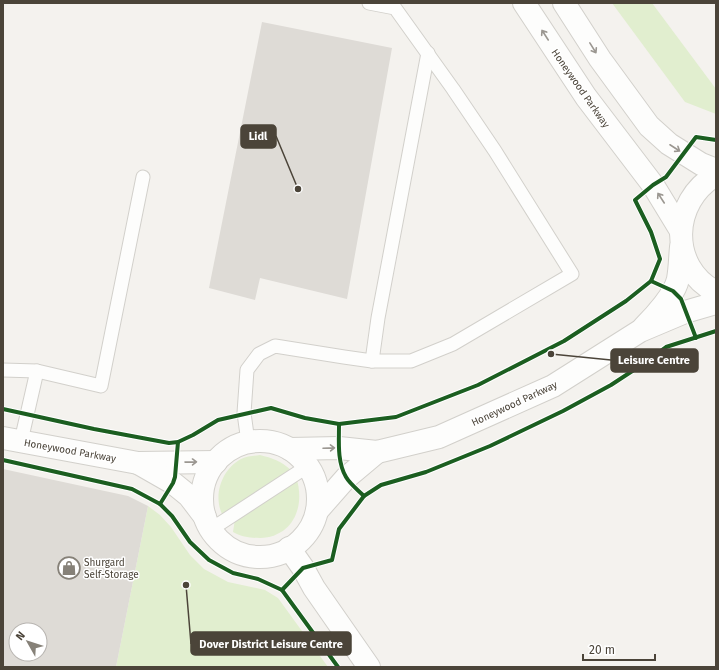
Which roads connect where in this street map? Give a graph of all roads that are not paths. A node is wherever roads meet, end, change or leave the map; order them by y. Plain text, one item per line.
1 (369, 3) edge
2 (524, 3) edge
3 (564, 3) edge
4 (428, 53) junction
5 (716, 170) edge
6 (716, 176) edge
7 (143, 177) dead end
8 (681, 237) junction
9 (715, 293) edge
10 (640, 331) junction
11 (372, 361) junction
12 (3, 370) edge
13 (37, 371) junction
14 (12, 440) edge
15 (248, 442) junction
16 (290, 449) junction
17 (377, 452) junction
18 (216, 462) junction
19 (138, 463) junction
20 (308, 466) junction
21 (317, 510) junction
22 (208, 524) junction
23 (289, 548) junction
24 (368, 667) edge

1 - 4 lane
8 -> 2 street, Honeywood Parkway
3 -> 5 street
4 - 11 lane
4 - 11 lane
6 - 8 street
7 - 13 lane
8 - 9 street
8 - 10 street, Honeywood Parkway
9 - 10 street, Honeywood Parkway
10 - 17 street, Honeywood Parkway
11 - 15 lane
12 - 13 lane
13 - 14 lane
14 - 19 street, Honeywood Parkway
15 - 16 street
15 - 18 street
16 -> 17 street, Honeywood Parkway
16 - 20 street
17 - 21 street, Honeywood Parkway
19 -> 18 street, Honeywood Parkway
18 - 22 street
19 - 22 street, Honeywood Parkway
20 - 21 street
20 - 22 lane
21 - 23 street, Honeywood Parkway
22 - 23 street, Honeywood Parkway
23 - 24 street

